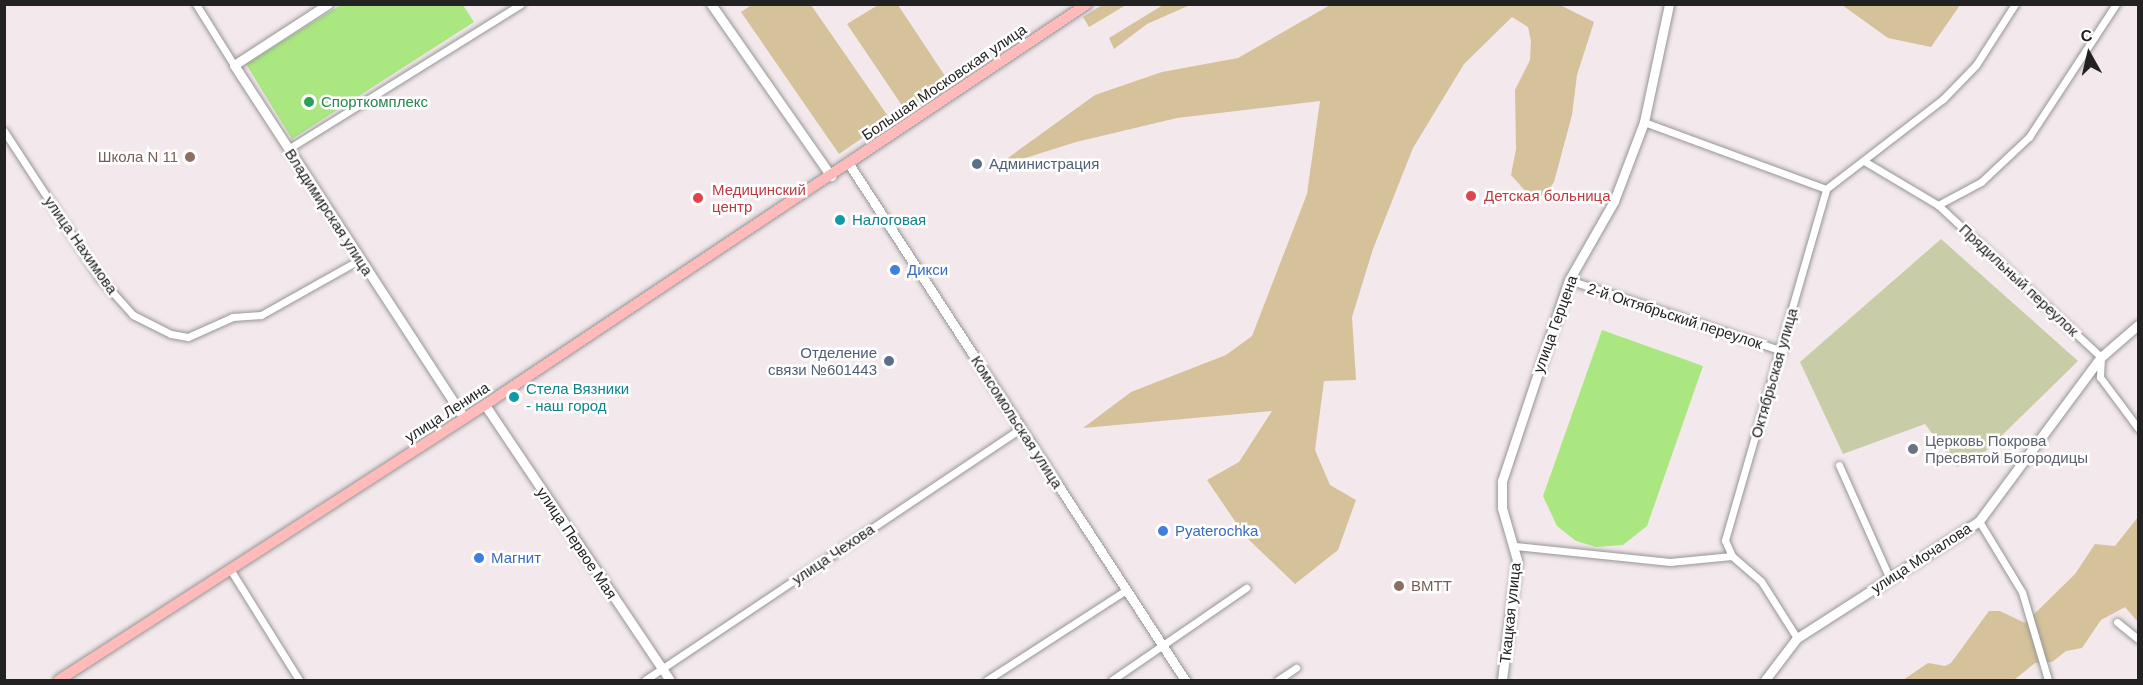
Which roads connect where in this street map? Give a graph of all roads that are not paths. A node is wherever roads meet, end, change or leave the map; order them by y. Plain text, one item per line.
1 (196, 4) edge
2 (328, 4) edge
3 (520, 4) edge
4 (711, 4) edge
5 (1087, 4) edge
6 (1669, 4) edge
7 (2015, 4) edge
8 (2116, 4) edge
9 (234, 65) junction
10 (1644, 122) junction
11 (4, 131) edge
12 (288, 149) junction
13 (1864, 161) junction
14 (849, 164) junction
15 (831, 176) junction
16 (1826, 189) junction
17 (1938, 205) junction
18 (359, 260) junction
19 (1569, 280) junction
20 (2139, 325) edge
21 (1782, 351) junction
22 (2101, 357) junction
23 (485, 405) junction
24 (464, 418) junction
25 (1022, 428) junction
26 (2139, 428) edge
27 (1839, 465) dead end
28 (1979, 521) junction
29 (1515, 546) junction
30 (1732, 556) junction
31 (230, 569) junction
32 (1890, 579) junction
33 (1246, 588) dead end
34 (1126, 590) junction
35 (2117, 622) dead end
36 (1797, 638) junction
37 (2139, 639) edge
38 (1164, 647) junction
39 (1296, 668) dead end
40 (662, 669) junction
41 (58, 681) edge
42 (299, 681) edge
43 (645, 681) edge
44 (670, 681) edge
45 (987, 681) edge
46 (1112, 681) edge
47 (1185, 681) edge
48 (1278, 681) edge
49 (1502, 681) edge
50 (1765, 681) edge
51 (2048, 681) edge

1 - 9 street, Владимирская улица
2 - 9 street
3 - 12 street
4 - 15 street
5 - 14 main road, Большая Московская улица
6 - 10 street, улица Герцена
7 - 13 street
8 - 17 street
9 - 12 street, Владимирская улица
10 - 16 street
10 - 19 street, улица Герцена
11 - 18 street, улица Нахимова
12 - 18 street, Владимирская улица
13 - 16 street
13 - 17 street, Прядильный переулок
14 - 15 main road, улица Ленина
14 - 25 street, Комсомольская улица
15 - 23 main road, улица Ленина
16 - 21 street, Октябрьская улица
17 - 22 street, Прядильный переулок
18 - 24 street, Владимирская улица
19 - 21 street, 2-й Октябрьский переулок
19 - 29 street, улица Герцена
20 - 22 street, улица Мочалова
21 - 30 street, Октябрьская улица
22 - 26 street
22 - 28 street, улица Мочалова
23 - 24 main road, улица Ленина
23 - 40 street, улица Первое Мая
24 - 31 main road, улица Ленина
25 - 34 street, Комсомольская улица
25 - 40 street, улица Чехова
27 - 32 street
28 - 32 street, улица Мочалова
28 - 51 street
29 - 30 street
29 - 49 street, Ткацкая улица
30 - 36 street
31 - 41 main road, улица Ленина
31 - 42 street
32 - 36 street, улица Мочалова
33 - 38 street
34 - 38 street, Комсомольская улица
34 - 45 street
35 - 37 street
36 - 50 street, улица Мочалова
38 - 46 street
38 - 47 street, Комсомольская улица
39 - 48 street
40 - 43 street, улица Чехова
40 - 44 street, улица Первое Мая

